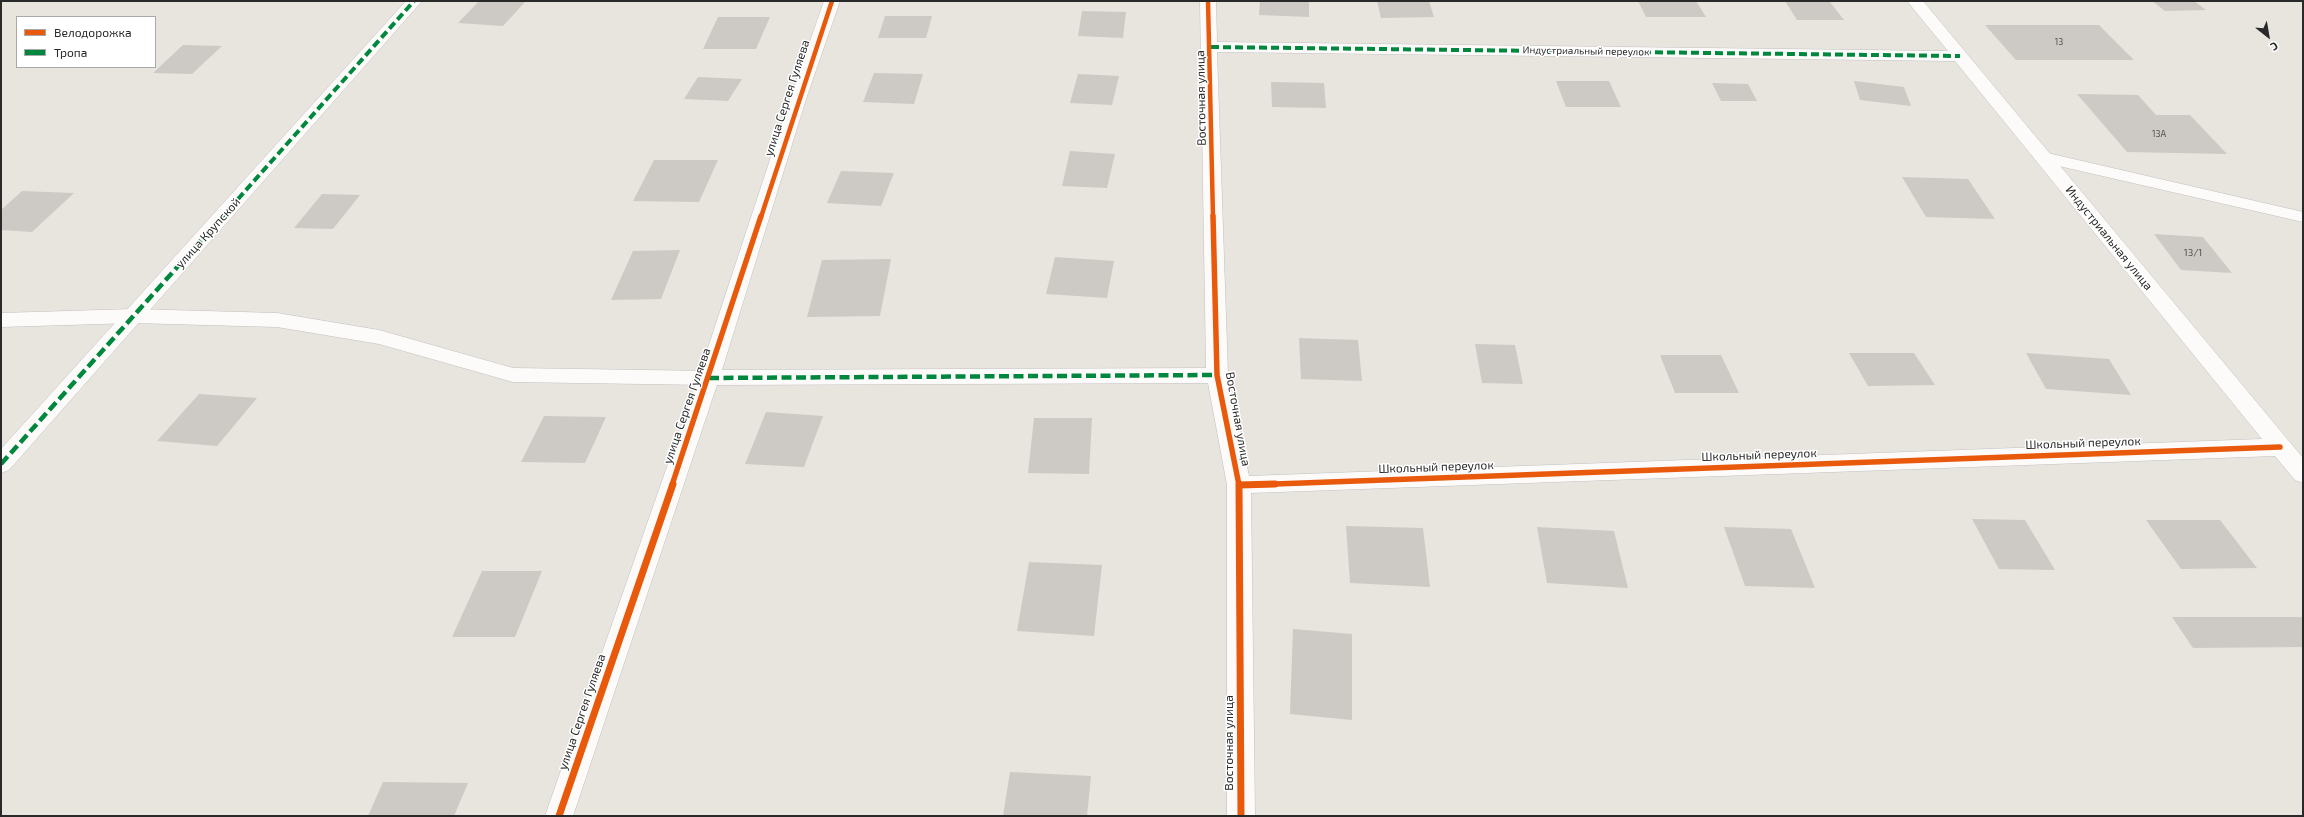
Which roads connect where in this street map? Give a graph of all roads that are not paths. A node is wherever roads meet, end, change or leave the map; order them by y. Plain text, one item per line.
1 (414, 1) edge
2 (832, 1) edge
3 (1208, 1) edge
4 (1915, 1) edge
5 (1211, 47) junction
6 (1960, 56) junction
7 (2044, 157) junction
8 (2303, 217) edge
9 (133, 316) junction
10 (1, 320) edge
11 (1217, 375) junction
12 (709, 378) junction
13 (2280, 447) junction
14 (1, 464) edge
15 (2303, 474) edge
16 (1239, 485) junction
17 (559, 816) edge
18 (1241, 816) edge

1 - 9 street, улица Крупской
2 - 12 street, улица Сергея Гуляева
3 - 5 street, Восточная улица
4 - 6 street, Индустриальная улица
5 - 6 street, Индустриальный переулок
5 - 11 street, Восточная улица
6 - 7 street, Индустриальная улица
7 - 8 lane
7 - 13 street, Индустриальная улица
9 - 10 lane
9 - 12 lane
9 - 14 street, улица Крупской
11 - 12 street
11 - 16 street, Восточная улица
12 - 17 street, улица Сергея Гуляева
13 - 15 street, Индустриальная улица
13 - 16 street, Школьный переулок
16 - 18 street, Восточная улица

